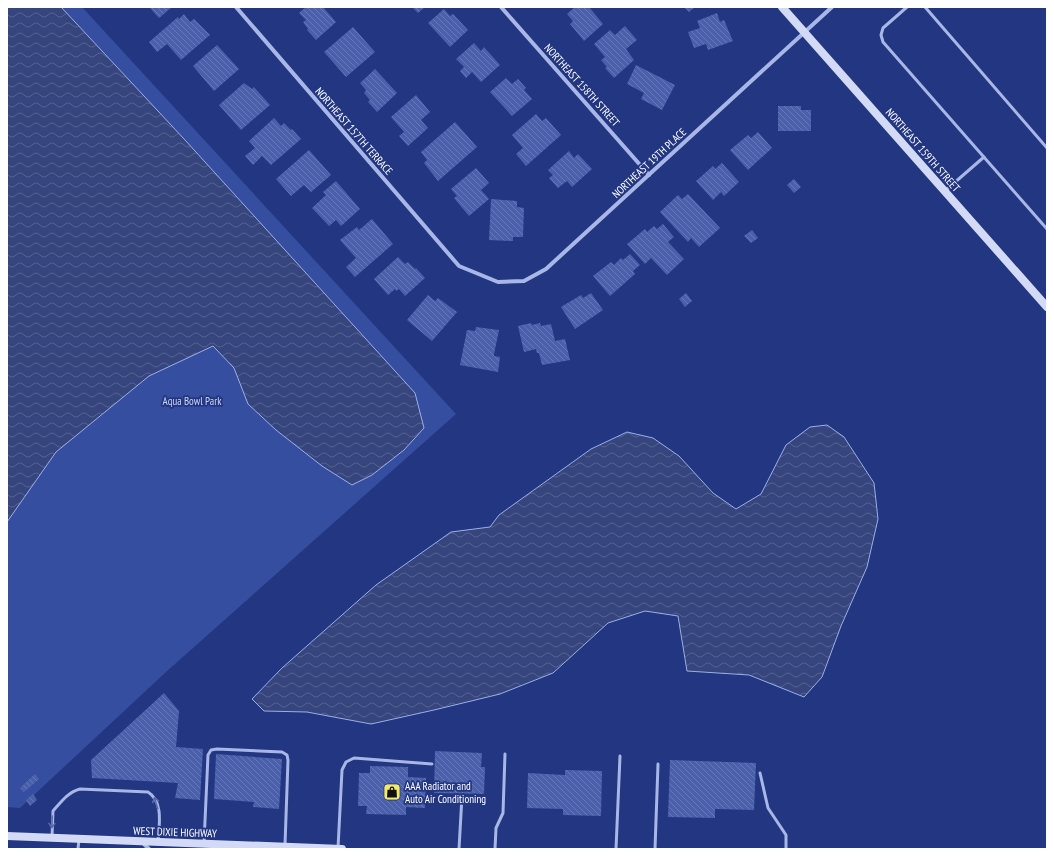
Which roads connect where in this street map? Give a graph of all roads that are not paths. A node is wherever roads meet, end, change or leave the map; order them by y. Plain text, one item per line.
1 (236, 7) edge
2 (501, 7) edge
3 (782, 7) edge
4 (832, 7) edge
5 (907, 7) edge
6 (925, 7) edge
7 (805, 32) junction
8 (1047, 148) edge
9 (984, 158) junction
10 (649, 175) junction
11 (945, 191) junction
12 (1047, 229) edge
13 (459, 266) joint
14 (1047, 306) edge
15 (505, 754) dead end
16 (620, 756) dead end
17 (432, 764) dead end
18 (658, 764) dead end
19 (760, 773) dead end
20 (462, 796) dead end
21 (7, 836) edge
22 (52, 838) junction
23 (78, 839) junction
24 (142, 841) junction
25 (158, 842) junction
26 (204, 844) junction
27 (285, 847) junction
28 (78, 849) edge
29 (148, 849) edge
30 (338, 849) edge
31 (342, 849) edge
32 (459, 849) edge
33 (495, 849) edge
34 (616, 849) edge
35 (656, 849) edge
36 (786, 849) edge

1 - 13 street, NORTHEAST 157TH TERRACE
2 - 10 street, NORTHEAST 158TH STREET
3 - 7 street, NORTHEAST 159TH STREET
4 - 7 street, NORTHEAST 19TH PLACE
5 - 9 lane
6 - 8 lane
7 - 10 street, NORTHEAST 19TH PLACE
7 - 11 street, NORTHEAST 159TH STREET
9 - 11 lane
9 - 12 lane
10 - 13 street, NORTHEAST 19TH PLACE
11 - 14 street, NORTHEAST 159TH STREET
15 - 33 lane
16 - 34 lane
17 - 30 lane
18 - 35 lane
19 - 36 lane
20 - 32 lane
21 - 22 street, WEST DIXIE HIGHWAY
22 - 23 street, WEST DIXIE HIGHWAY
25 -> 22 lane
23 - 24 street, WEST DIXIE HIGHWAY
23 - 28 lane
24 - 25 street, WEST DIXIE HIGHWAY
24 - 29 street
25 - 26 street, WEST DIXIE HIGHWAY
26 - 27 street, WEST DIXIE HIGHWAY
26 - 27 lane
27 - 30 street, WEST DIXIE HIGHWAY
30 - 31 street, WEST DIXIE HIGHWAY

